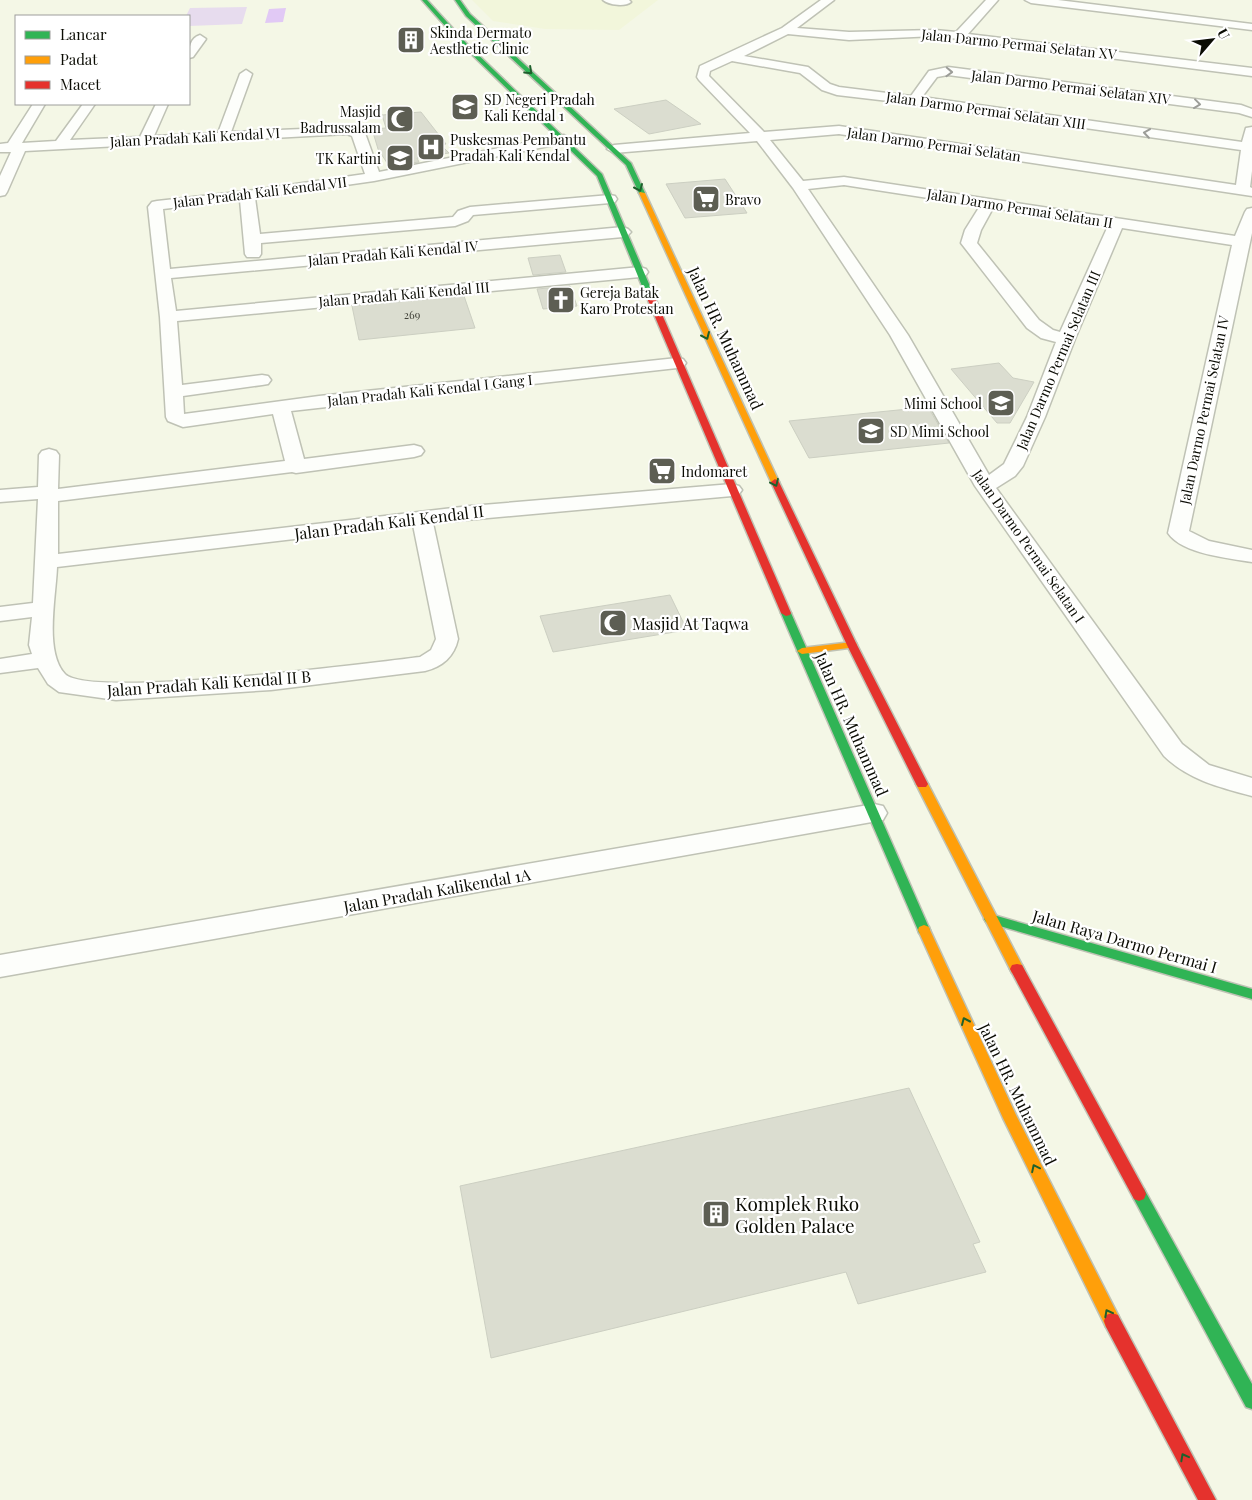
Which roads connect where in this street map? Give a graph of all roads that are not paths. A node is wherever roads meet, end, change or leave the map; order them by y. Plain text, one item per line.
1 (424, 0) edge
2 (457, 0) edge
3 (608, 0) edge
4 (828, 0) edge
5 (992, 0) edge
6 (1031, 0) edge
7 (625, 2) dead end
8 (1252, 27) edge
9 (786, 30) junction
10 (959, 36) junction
11 (200, 39) dead end
12 (190, 53) edge
13 (731, 57) junction
14 (1249, 57) dead end
15 (1248, 71) edge
16 (246, 74) dead end
17 (914, 100) junction
18 (38, 105) edge
19 (88, 105) edge
20 (162, 105) edge
21 (1246, 111) edge
22 (574, 112) junction
23 (550, 114) junction
24 (1252, 128) edge
25 (223, 136) junction
26 (761, 137) junction
27 (564, 139) junction
28 (145, 140) junction
29 (60, 145) junction
30 (11, 147) edge
31 (1247, 147) junction
32 (614, 150) junction
33 (374, 177) junction
34 (799, 186) junction
35 (1247, 191) edge
36 (0, 192) edge
37 (247, 195) junction
38 (610, 199) junction
39 (989, 203) junction
40 (1252, 212) edge
41 (1117, 222) junction
42 (624, 232) junction
43 (253, 239) junction
44 (1241, 242) junction
45 (253, 266) junction
46 (640, 272) junction
47 (163, 274) junction
48 (168, 317) junction
49 (1066, 339) junction
50 (679, 369) junction
51 (699, 375) dead end
52 (262, 380) dead end
53 (174, 392) junction
54 (710, 400) dead end
55 (697, 405) junction
56 (281, 407) junction
57 (414, 451) dead end
58 (49, 456) dead end
59 (296, 467) junction
60 (985, 486) junction
61 (732, 490) junction
62 (47, 494) junction
63 (0, 496) edge
64 (422, 518) junction
65 (1252, 556) edge
66 (47, 562) junction
67 (42, 609) junction
68 (0, 614) edge
69 (852, 645) junction
70 (802, 651) junction
71 (45, 660) junction
72 (0, 666) edge
73 (1252, 787) edge
74 (874, 813) junction
75 (990, 919) junction
76 (0, 966) edge
77 (1252, 994) edge
78 (1252, 1401) edge
79 (1207, 1500) edge

1 - 23 main road, Jalan HR. Muhammad
2 -> 22 main road, Jalan HR. Muhammad
3 - 7 street
4 - 9 street
5 - 10 street
6 - 8 street
9 - 10 street, Jalan Darmo Permai Selatan XV
9 - 13 street
10 - 15 street, Jalan Darmo Permai Selatan XV
11 - 12 street
13 - 17 street, Jalan Darmo Permai Selatan XIII
13 - 26 street
14 - 15 street
16 - 25 street
17 -> 21 street, Jalan Darmo Permai Selatan XIV
31 -> 17 street, Jalan Darmo Permai Selatan XIII
18 - 30 street
19 - 29 street
20 - 28 street
22 - 23 main road
22 - 32 main road, Jalan HR. Muhammad
23 - 27 main road, Jalan HR. Muhammad
24 - 31 street
25 - 28 street, Jalan Pradah Kali Kendal VI
25 - 33 street, Jalan Pradah Kali Kendal VI
26 - 32 street, Jalan Darmo Permai Selatan
26 - 34 street, Jalan Darmo Permai Selatan I
26 - 35 street, Jalan Darmo Permai Selatan
27 - 33 street
27 - 38 main road, Jalan HR. Muhammad
28 - 29 street, Jalan Pradah Kali Kendal VI
29 - 30 street, Jalan Pradah Kali Kendal VI
30 - 36 street
31 - 35 street
32 -> 69 main road, Jalan HR. Muhammad
33 - 37 street, Jalan Pradah Kali Kendal VII
34 - 39 street, Jalan Darmo Permai Selatan II
34 - 60 street, Jalan Darmo Permai Selatan I
37 - 43 street
37 - 47 street, Jalan Pradah Kali Kendal VII
38 - 42 main road, Jalan HR. Muhammad
38 - 43 street
39 - 41 street, Jalan Darmo Permai Selatan II
39 - 49 street
40 - 44 street, Jalan Darmo Permai Selatan IV
41 - 44 street, Jalan Darmo Permai Selatan II
41 - 49 street, Jalan Darmo Permai Selatan III
42 - 45 street, Jalan Pradah Kali Kendal IV
42 - 46 main road, Jalan HR. Muhammad
43 - 45 street
44 - 65 street, Jalan Darmo Permai Selatan IV
45 - 47 street, Jalan Pradah Kali Kendal IV
46 - 48 street, Jalan Pradah Kali Kendal III
46 - 50 main road, Jalan HR. Muhammad
47 - 48 street
48 - 53 street
49 - 60 street, Jalan Darmo Permai Selatan III
50 - 51 main road
50 - 55 main road, Jalan HR. Muhammad
50 - 56 street, Jalan Pradah Kali Kendal I Gang I
52 - 53 street
53 - 56 street, Jalan Pradah Kali Kendal I Gang I
54 - 55 main road
55 - 61 main road, Jalan HR. Muhammad
56 - 59 street
57 - 59 street
58 - 62 street, Jalan Pradah Kali Kendal II B
59 - 62 street
60 - 73 street, Jalan Darmo Permai Selatan I
61 - 64 street, Jalan Pradah Kali Kendal II
61 - 70 main road, Jalan HR. Muhammad
62 - 63 street
62 - 66 street, Jalan Pradah Kali Kendal II B
64 - 66 street, Jalan Pradah Kali Kendal II
64 - 71 street, Jalan Pradah Kali Kendal II B
66 - 67 street, Jalan Pradah Kali Kendal II B
67 - 68 street
67 - 71 street, Jalan Pradah Kali Kendal II B
69 - 70 main road
69 - 75 main road, Jalan HR. Muhammad
70 - 74 main road, Jalan HR. Muhammad
71 - 72 street
74 - 76 street, Jalan Pradah Kalikendal 1A
79 -> 74 main road, Jalan HR. Muhammad
75 - 77 main road, Jalan Raya Darmo Permai I
75 - 78 main road, Jalan HR. Muhammad

